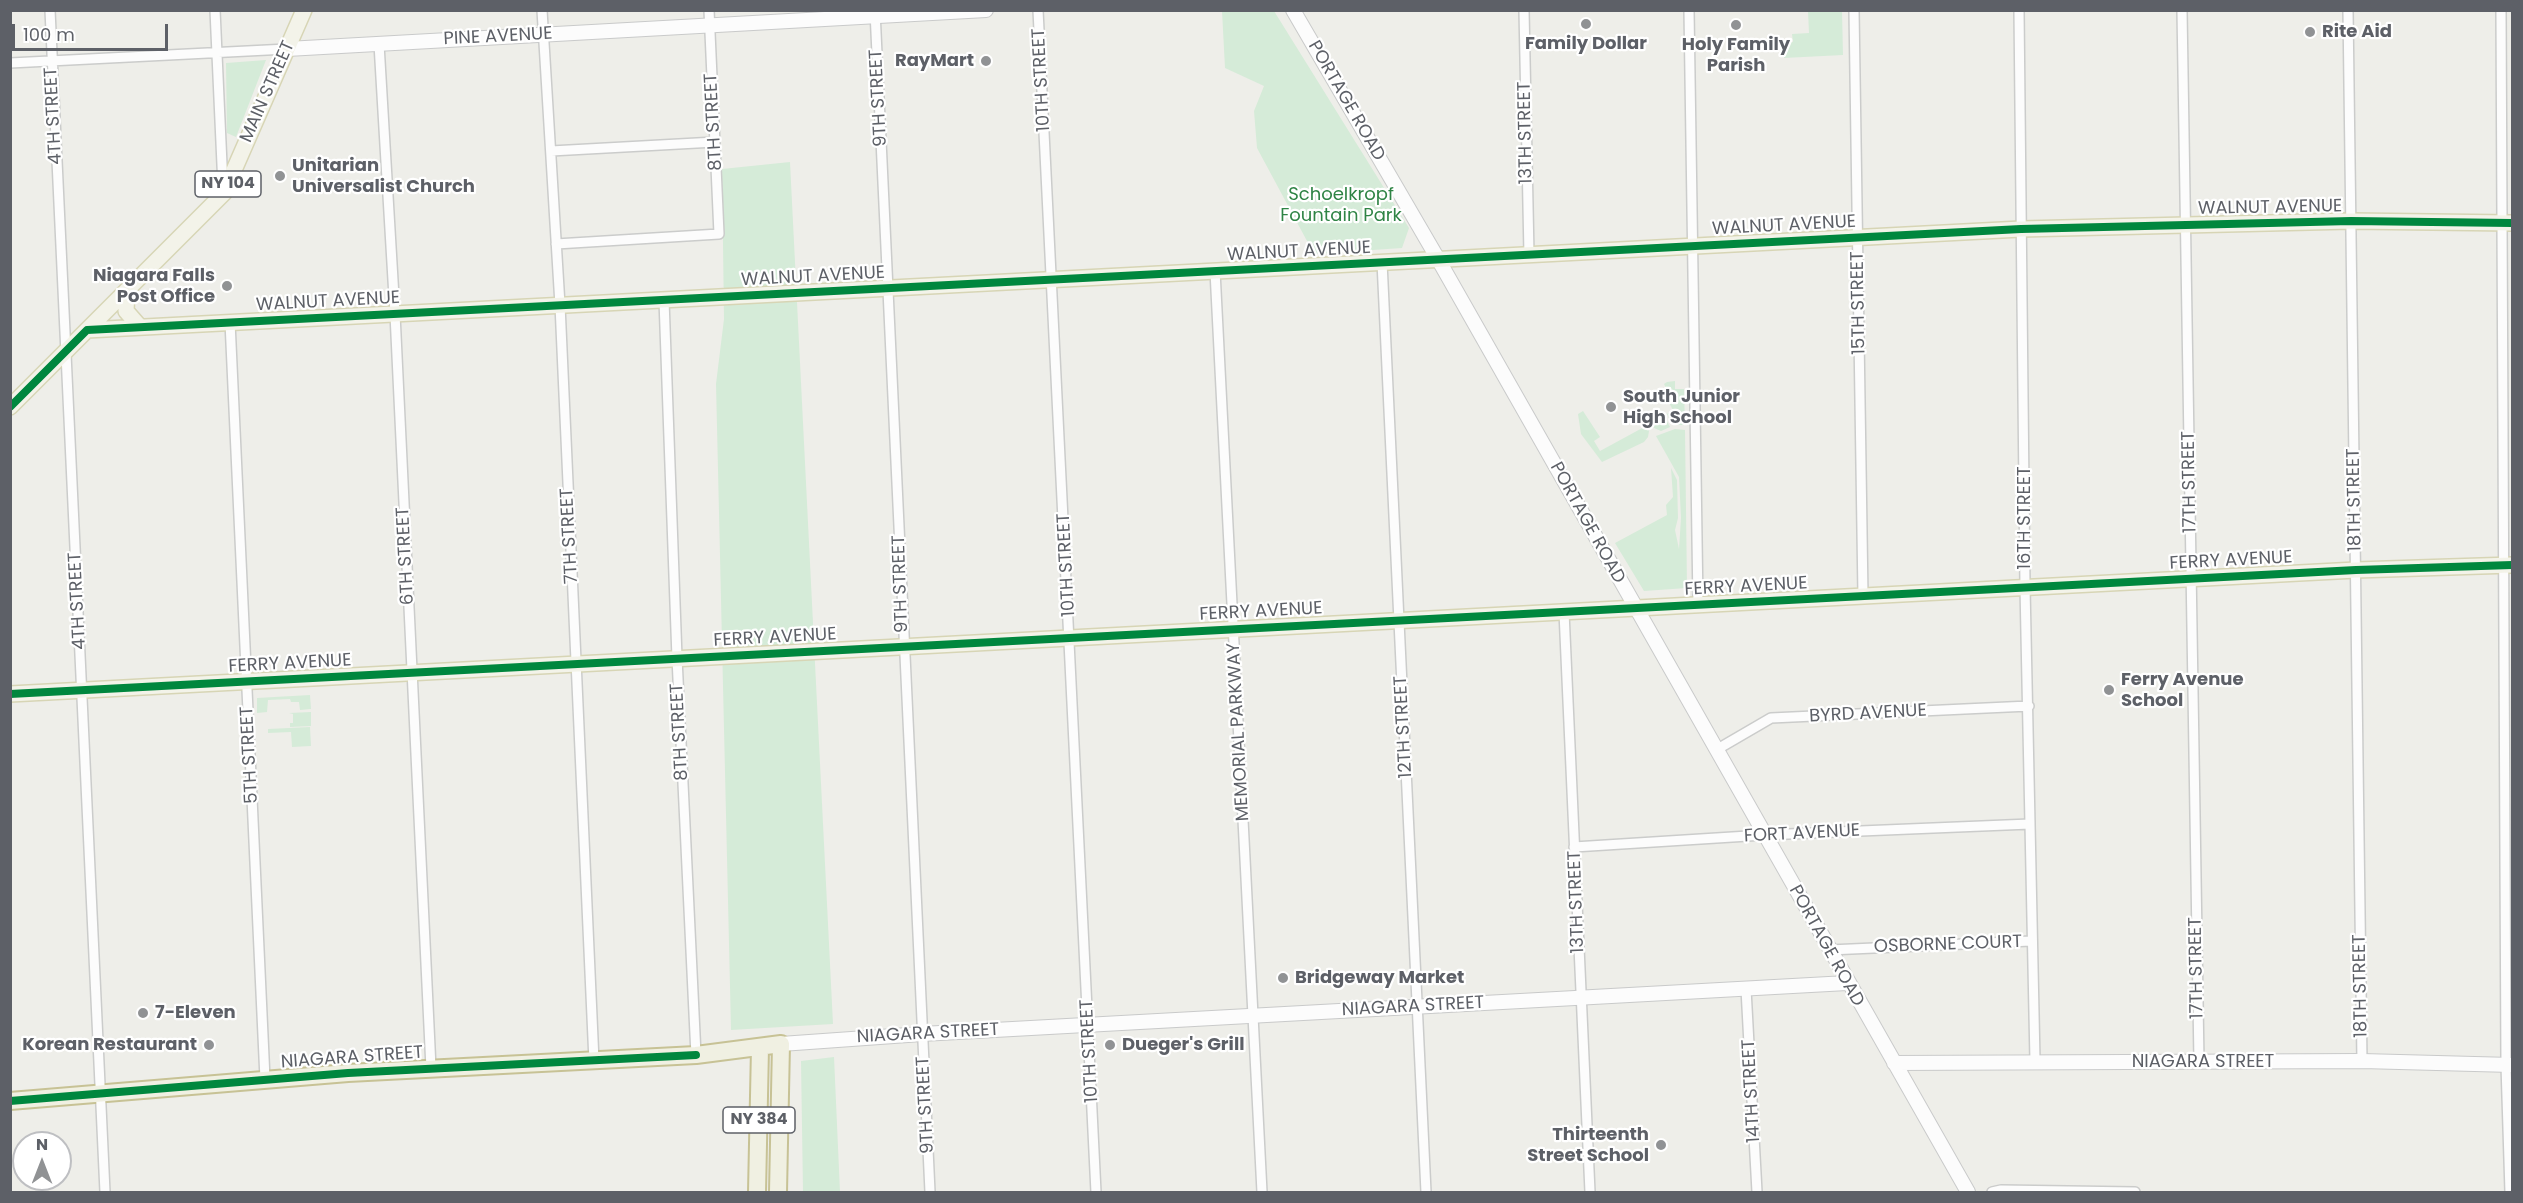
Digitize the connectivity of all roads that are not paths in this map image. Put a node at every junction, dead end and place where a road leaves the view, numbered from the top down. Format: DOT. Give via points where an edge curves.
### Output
graph roads {
  1 [pos="50,10"];
  2 [pos="215,10"];
  3 [pos="304,10"];
  4 [pos="542,10"];
  5 [pos="709,10"];
  6 [pos="986,10"];
  7 [pos="1038,10"];
  8 [pos="1293,10"];
  9 [pos="1524,10"];
  10 [pos="1689,10"];
  11 [pos="1854,10"];
  12 [pos="2019,10"];
  13 [pos="2182,10"];
  14 [pos="2348,10"];
  15 [pos="2501,10"];
  16 [pos="875,14"];
  17 [pos="709,26"];
  18 [pos="543,34"];
  19 [pos="380,44"];
  20 [pos="287,49"];
  21 [pos="216,51"];
  22 [pos="52,61"];
  23 [pos="10,63"];
  24 [pos="715,142"];
  25 [pos="551,151"];
  26 [pos="224,193"];
  27 [pos="2350,221"];
  28 [pos="2507,223"];
  29 [pos="2185,225"];
  30 [pos="2021,229"];
  31 [pos="1858,238"];
  32 [pos="556,244"];
  33 [pos="1694,246"];
  34 [pos="1529,255"];
  35 [pos="1438,259"];
  36 [pos="1382,262"];
  37 [pos="1215,271"];
  38 [pos="1053,279"];
  39 [pos="888,288"];
  40 [pos="127,291"];
  41 [pos="664,300"];
  42 [pos="560,305"];
  43 [pos="395,314"];
  44 [pos="230,322"];
  45 [pos="140,327"];
  46 [pos="87,330"];
  47 [pos="66,351"];
  48 [pos="10,407"];
  49 [pos="2509,565"];
  50 [pos="2356,570"];
  51 [pos="2191,578"];
  52 [pos="2025,587"];
  53 [pos="1863,596"];
  54 [pos="1698,604"];
  55 [pos="1634,608"];
  56 [pos="1564,612"];
  57 [pos="1399,620"];
  58 [pos="1234,629"];
  59 [pos="1071,638"];
  60 [pos="904,646"];
  61 [pos="676,658"];
  62 [pos="576,664"];
  63 [pos="412,672"];
  64 [pos="246,681"];
  65 [pos="82,690"];
  66 [pos="10,694"];
  67 [pos="2029,706"];
  68 [pos="1716,750"];
  69 [pos="2030,824"];
  70 [pos="1764,835"];
  71 [pos="1574,847"];
  72 [pos="2031,941"];
  73 [pos="1829,950"];
  74 [pos="1847,983"];
  75 [pos="1746,989"];
  76 [pos="1581,998"];
  77 [pos="1417,1007"];
  78 [pos="1254,1016"];
  79 [pos="1089,1025"];
  80 [pos="922,1034"];
  81 [pos="781,1044"];
  82 [pos="760,1048"];
  83 [pos="696,1055"];
  84 [pos="594,1061"];
  85 [pos="2035,1061"];
  86 [pos="2362,1061"];
  87 [pos="2199,1062"];
  88 [pos="1894,1063"];
  89 [pos="2509,1065"];
  90 [pos="431,1068"];
  91 [pos="265,1079"];
  92 [pos="101,1095"];
  93 [pos="10,1101"];
  94 [pos="105,1192"];
  95 [pos="757,1192"];
  96 [pos="777,1192"];
  97 [pos="930,1192"];
  98 [pos="1096,1192"];
  99 [pos="1262,1192"];
  100 [pos="1426,1192"];
  101 [pos="1590,1192"];
  102 [pos="1757,1192"];
  103 [pos="1968,1192"];
  104 [pos="1992,1192"];
  105 [pos="2135,1192"];
  106 [pos="2510,1192"];
  1 -- 22 [label="street, 4TH STREET"];
  2 -- 21 [label="street"];
  3 -- 20 [label="main road, MAIN STREET / NY 104"];
  4 -- 18 [label="street, 7TH STREET"];
  5 -- 17 [label="street, 8TH STREET"];
  6 -- 16 [label="street, PINE AVENUE"];
  7 -- 38 [label="street, 10TH STREET"];
  8 -- 35 [label="street, PORTAGE ROAD"];
  9 -- 34 [label="street, 13TH STREET"];
  10 -- 33 [label="street"];
  11 -- 31 [label="street, 15TH STREET"];
  12 -- 30 [label="street, 16TH STREET"];
  13 -- 29 [label="street, 17TH STREET"];
  14 -- 27 [label="street, 18TH STREET"];
  15 -- 28 [label="street"];
  16 -- 17 [label="street, PINE AVENUE"];
  16 -- 39 [label="street, 9TH STREET"];
  17 -- 18 [label="street, PINE AVENUE"];
  17 -- 24 [label="street, 8TH STREET"];
  18 -- 19 [label="street, PINE AVENUE"];
  18 -- 25 [label="street, 7TH STREET"];
  19 -- 20 [label="street, PINE AVENUE"];
  19 -- 43 [label="street, 6TH STREET"];
  20 -- 21 [label="street, PINE AVENUE"];
  20 -- 26 [label="main road, MAIN STREET / NY 104"];
  21 -- 22 [label="street, PINE AVENUE"];
  21 -- 26 [label="street"];
  22 -- 23 [label="street, PINE AVENUE"];
  22 -- 47 [label="street, 4TH STREET"];
  24 -- 25 [label="street"];
  24 -- 32 [label="street, 8TH STREET" via="719,234"];
  25 -- 32 [label="street, 7TH STREET"];
  26 -- 40 [label="main road, MAIN STREET / NY 104"];
  27 -- 28 [label="main road, WALNUT AVENUE"];
  27 -- 29 [label="main road, WALNUT AVENUE"];
  27 -- 50 [label="street, 18TH STREET"];
  28 -- 49 [label="street"];
  29 -- 30 [label="main road, WALNUT AVENUE"];
  29 -- 51 [label="street, 17TH STREET"];
  30 -- 31 [label="main road, WALNUT AVENUE"];
  30 -- 52 [label="street, 16TH STREET"];
  31 -- 33 [label="main road, WALNUT AVENUE"];
  31 -- 53 [label="street, 15TH STREET"];
  32 -- 42 [label="street, 7TH STREET"];
  33 -- 34 [label="main road, WALNUT AVENUE"];
  33 -- 54 [label="street"];
  34 -- 35 [label="main road, WALNUT AVENUE"];
  35 -- 36 [label="main road, WALNUT AVENUE"];
  35 -- 55 [label="street, PORTAGE ROAD"];
  36 -- 37 [label="main road, WALNUT AVENUE"];
  36 -- 57 [label="street, 12TH STREET"];
  37 -- 38 [label="main road, WALNUT AVENUE"];
  37 -- 58 [label="street, MEMORIAL PARKWAY"];
  38 -- 39 [label="main road, WALNUT AVENUE"];
  38 -- 59 [label="street, 10TH STREET"];
  39 -- 41 [label="main road, WALNUT AVENUE"];
  39 -- 60 [label="street, 9TH STREET"];
  40 -- 45 [label="main road" via="126,311"];
  40 -- 46 [label="main road, MAIN STREET / NY 104"];
  41 -- 42 [label="main road, WALNUT AVENUE"];
  41 -- 61 [label="street, 8TH STREET"];
  42 -- 43 [label="main road, WALNUT AVENUE"];
  42 -- 62 [label="street, 7TH STREET"];
  43 -- 44 [label="main road, WALNUT AVENUE"];
  43 -- 63 [label="street, 6TH STREET"];
  44 -- 45 [label="main road, WALNUT AVENUE"];
  44 -- 64 [label="street, 5TH STREET"];
  45 -- 46 [label="main road, WALNUT AVENUE"];
  46 -- 47 [label="main road, MAIN STREET / NY 104"];
  47 -- 48 [label="main road, MAIN STREET / NY 104"];
  47 -- 65 [label="street, 4TH STREET"];
  49 -- 50 [label="main road, FERRY AVENUE"];
  49 -- 89 [label="street"];
  50 -- 51 [label="main road, FERRY AVENUE"];
  50 -- 86 [label="street, 18TH STREET"];
  51 -- 52 [label="main road, FERRY AVENUE"];
  51 -- 87 [label="street, 17TH STREET"];
  52 -- 53 [label="main road, FERRY AVENUE"];
  52 -- 67 [label="street, 16TH STREET"];
  53 -- 54 [label="main road, FERRY AVENUE"];
  54 -- 55 [label="main road, FERRY AVENUE"];
  55 -- 56 [label="main road, FERRY AVENUE"];
  55 -- 68 [label="street, PORTAGE ROAD"];
  56 -- 57 [label="main road, FERRY AVENUE"];
  56 -- 71 [label="street, 13TH STREET"];
  57 -- 58 [label="main road, FERRY AVENUE"];
  57 -- 77 [label="street, 12TH STREET"];
  58 -- 59 [label="main road, FERRY AVENUE"];
  58 -- 78 [label="street, MEMORIAL PARKWAY"];
  59 -- 60 [label="main road, FERRY AVENUE"];
  59 -- 79 [label="street, 10TH STREET"];
  60 -- 61 [label="main road, FERRY AVENUE"];
  60 -- 80 [label="street, 9TH STREET"];
  61 -- 62 [label="main road, FERRY AVENUE"];
  61 -- 83 [label="street, 8TH STREET"];
  62 -- 63 [label="main road, FERRY AVENUE"];
  62 -- 84 [label="street, 7TH STREET"];
  63 -- 64 [label="main road, FERRY AVENUE"];
  63 -- 90 [label="street, 6TH STREET"];
  64 -- 65 [label="main road, FERRY AVENUE"];
  64 -- 91 [label="street, 5TH STREET"];
  65 -- 66 [label="main road, FERRY AVENUE"];
  65 -- 92 [label="street, 4TH STREET"];
  67 -- 68 [label="street, BYRD AVENUE" via="1771,718"];
  67 -- 69 [label="street, 16TH STREET"];
  68 -- 70 [label="street, PORTAGE ROAD"];
  69 -- 70 [label="street, FORT AVENUE"];
  69 -- 72 [label="street, 16TH STREET"];
  70 -- 71 [label="street, FORT AVENUE"];
  70 -- 73 [label="street, PORTAGE ROAD"];
  71 -- 76 [label="street, 13TH STREET"];
  72 -- 73 [label="street, OSBORNE COURT"];
  72 -- 85 [label="street, 16TH STREET"];
  73 -- 74 [label="street, PORTAGE ROAD"];
  74 -- 75 [label="street, NIAGARA STREET"];
  74 -- 88 [label="street, PORTAGE ROAD"];
  75 -- 76 [label="street, NIAGARA STREET"];
  75 -- 102 [label="street, 14TH STREET"];
  76 -- 77 [label="street, NIAGARA STREET"];
  76 -- 101 [label="street, 13TH STREET"];
  77 -- 78 [label="street, NIAGARA STREET"];
  77 -- 100 [label="street, 12TH STREET"];
  78 -- 79 [label="street, NIAGARA STREET"];
  78 -- 99 [label="street, MEMORIAL PARKWAY"];
  79 -- 80 [label="street, NIAGARA STREET"];
  79 -- 98 [label="street, 10TH STREET"];
  80 -- 81 [label="street, NIAGARA STREET"];
  80 -- 97 [label="street, 9TH STREET"];
  81 -- 82 [label="highway, NIAGARA STREET"];
  81 -- 96 [label="highway, NY 384"];
  82 -- 83 [label="highway, NIAGARA STREET"];
  82 -- 95 [label="highway, NY 384"];
  83 -- 84 [label="highway, NIAGARA STREET"];
  84 -- 90 [label="highway, NIAGARA STREET"];
  85 -- 87 [label="street, NIAGARA STREET"];
  85 -- 88 [label="street, NIAGARA STREET"];
  86 -- 87 [label="street, NIAGARA STREET"];
  86 -- 89 [label="street, NIAGARA STREET"];
  88 -- 103 [label="street, PORTAGE ROAD"];
  89 -- 106 [label="street"];
  90 -- 91 [label="highway, NIAGARA STREET"];
  91 -- 92 [label="highway, NIAGARA STREET"];
  92 -- 93 [label="highway, NIAGARA STREET"];
  92 -- 94 [label="street, 4TH STREET"];
  104 -- 105 [label="street"];
}
